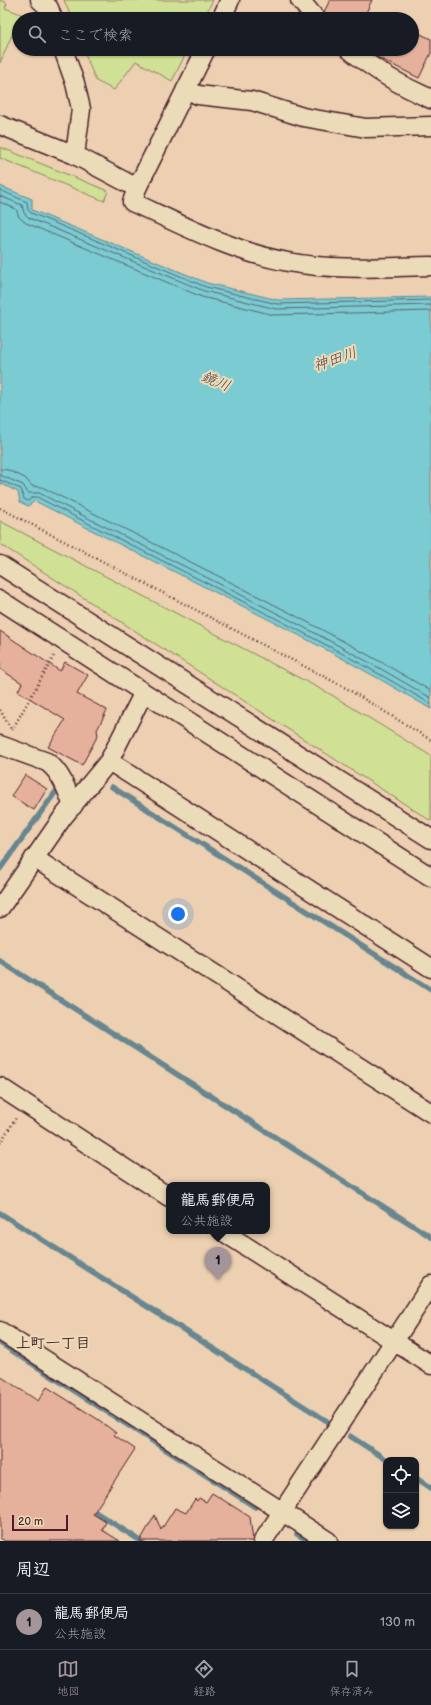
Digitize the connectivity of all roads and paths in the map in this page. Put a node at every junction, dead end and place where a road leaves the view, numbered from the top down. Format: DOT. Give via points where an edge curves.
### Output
graph roads {
  1 [pos="40,0"];
  2 [pos="230,0"];
  3 [pos="300,0"];
  4 [pos="50,12"];
  5 [pos="224,12"];
  6 [pos="310,12"];
  7 [pos="65,56"];
  8 [pos="202,56"];
  9 [pos="357,56"];
  10 [pos="186,89"];
  11 [pos="431,99"];
  12 [pos="0,125"];
  13 [pos="431,126"];
  14 [pos="75,155"];
  15 [pos="137,188"];
  16 [pos="431,266"];
  17 [pos="0,508"];
  18 [pos="0,565"];
  19 [pos="0,600"];
  20 [pos="63,642"];
  21 [pos="143,694"];
  22 [pos="12,731"];
  23 [pos="431,740"];
  24 [pos="0,746"];
  25 [pos="109,760"];
  26 [pos="73,806"];
  27 [pos="431,840"];
  28 [pos="34,858"];
  29 [pos="431,877"];
  30 [pos="0,908"];
  31 [pos="431,968"];
  32 [pos="0,1087"];
  33 [pos="431,1114"];
  34 [pos="17,1118"];
  35 [pos="0,1143"];
  36 [pos="166,1194"];
  37 [pos="227,1234"];
  38 [pos="431,1285"];
  39 [pos="1,1328"];
  40 [pos="394,1342"];
  41 [pos="431,1365"];
  42 [pos="281,1510"];
  43 [pos="262,1541"];
  44 [pos="328,1541"];
  1 -- 4 [label="street"];
  2 -- 5 [label="street"];
  3 -- 6 [label="street"];
  7 -- 14 [label="street" via="81,109"];
  8 -- 10 [label="street"];
  9 -- 11 [label="street" via="410,90"];
  10 -- 13 [label="street" via="198,95 252,101 303,117 366,128"];
  10 -- 15 [label="street"];
  12 -- 14 [label="street"];
  14 -- 15 [label="street"];
  15 -- 16 [label="street" via="132,202 228,245 288,262 359,268"];
  17 -- 23 [label="path" via="346,688"];
  18 -- 27 [label="street"];
  19 -- 20 [label="street"];
  20 -- 21 [label="street"];
  20 -- 22 [label="path"];
  21 -- 25 [label="street"];
  21 -- 29 [label="street"];
  24 -- 26 [label="street" via="53,766 66,787"];
  25 -- 26 [label="street"];
  25 -- 31 [label="street"];
  26 -- 28 [label="street"];
  28 -- 30 [label="street"];
  28 -- 33 [label="street"];
  32 -- 36 [label="street"];
  34 -- 35 [label="path"];
  37 -- 40 [label="street"];
  38 -- 40 [label="street"];
  39 -- 42 [label="street" via="265,1502"];
  40 -- 41 [label="street"];
  40 -- 42 [label="street"];
  42 -- 43 [label="street"];
  42 -- 44 [label="street"];
}
